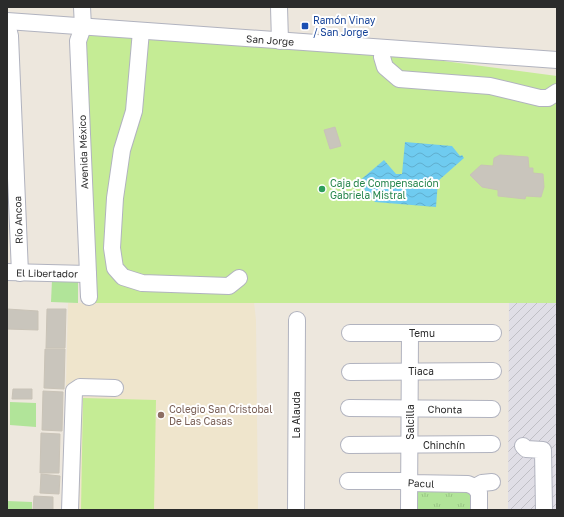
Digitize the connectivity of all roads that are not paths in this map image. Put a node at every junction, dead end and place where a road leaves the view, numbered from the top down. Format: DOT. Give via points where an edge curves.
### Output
graph roads {
  1 [pos="82,7"];
  2 [pos="279,7"];
  3 [pos="7,21"];
  4 [pos="7,24"];
  5 [pos="83,27"];
  6 [pos="141,31"];
  7 [pos="280,41"];
  8 [pos="383,48"];
  9 [pos="557,60"];
  10 [pos="557,92"];
  11 [pos="13,272"];
  12 [pos="88,274"];
  13 [pos="239,278"];
  14 [pos="89,297"];
  15 [pos="297,320"];
  16 [pos="350,333"];
  17 [pos="410,333"];
  18 [pos="493,333"];
  19 [pos="410,371"];
  20 [pos="493,371"];
  21 [pos="350,372"];
  22 [pos="115,388"];
  23 [pos="349,408"];
  24 [pos="410,408"];
  25 [pos="492,409"];
  26 [pos="492,444"];
  27 [pos="349,445"];
  28 [pos="410,445"];
  29 [pos="523,446"];
  30 [pos="348,481"];
  31 [pos="492,482"];
  32 [pos="409,483"];
  33 [pos="475,487"];
  34 [pos="70,510"];
  35 [pos="296,510"];
  36 [pos="409,510"];
  37 [pos="479,510"];
  38 [pos="544,510"];
  1 -- 5 [label="street, Avenida México"];
  2 -- 7 [label="street"];
  3 -- 5 [label="street, San Jorge"];
  4 -- 11 [label="street, Río Ancoa" via="10,36"];
  5 -- 6 [label="street, San Jorge"];
  5 -- 12 [label="street, Avenida México" via="78,41"];
  6 -- 7 [label="street, San Jorge"];
  6 -- 13 [label="street" via="134,111 122,150 115,198 112,248 115,268 123,277 142,283 229,286"];
  7 -- 8 [label="street, San Jorge"];
  8 -- 9 [label="street, San Jorge"];
  8 -- 10 [label="street" via="385,67 399,79 490,86 540,98 548,98"];
  11 -- 12 [label="street, El Libertador"];
  12 -- 14 [label="street, Avenida México"];
  15 -- 35 [label="street, La Alauda"];
  16 -- 17 [label="street, Temu"];
  17 -- 18 [label="street, Temu"];
  17 -- 19 [label="street, Salcilla"];
  19 -- 20 [label="street, Tiaca"];
  19 -- 21 [label="street, Tiaca"];
  19 -- 24 [label="street, Salcilla"];
  22 -- 34 [label="street" via="80,387 74,391"];
  23 -- 24 [label="street, Chonta"];
  24 -- 25 [label="street, Chonta"];
  24 -- 28 [label="street, Salcilla"];
  26 -- 28 [label="street, Chinchín"];
  27 -- 28 [label="street, Chinchín"];
  28 -- 32 [label="street, Salcilla"];
  29 -- 38 [label="street" via="526,449 543,450"];
  30 -- 32 [label="street, Pacul"];
  31 -- 33 [label="street, Pacul"];
  32 -- 33 [label="street, Pacul" via="468,484"];
  32 -- 36 [label="street, Salcilla"];
  33 -- 37 [label="street" via="479,493"];
}
